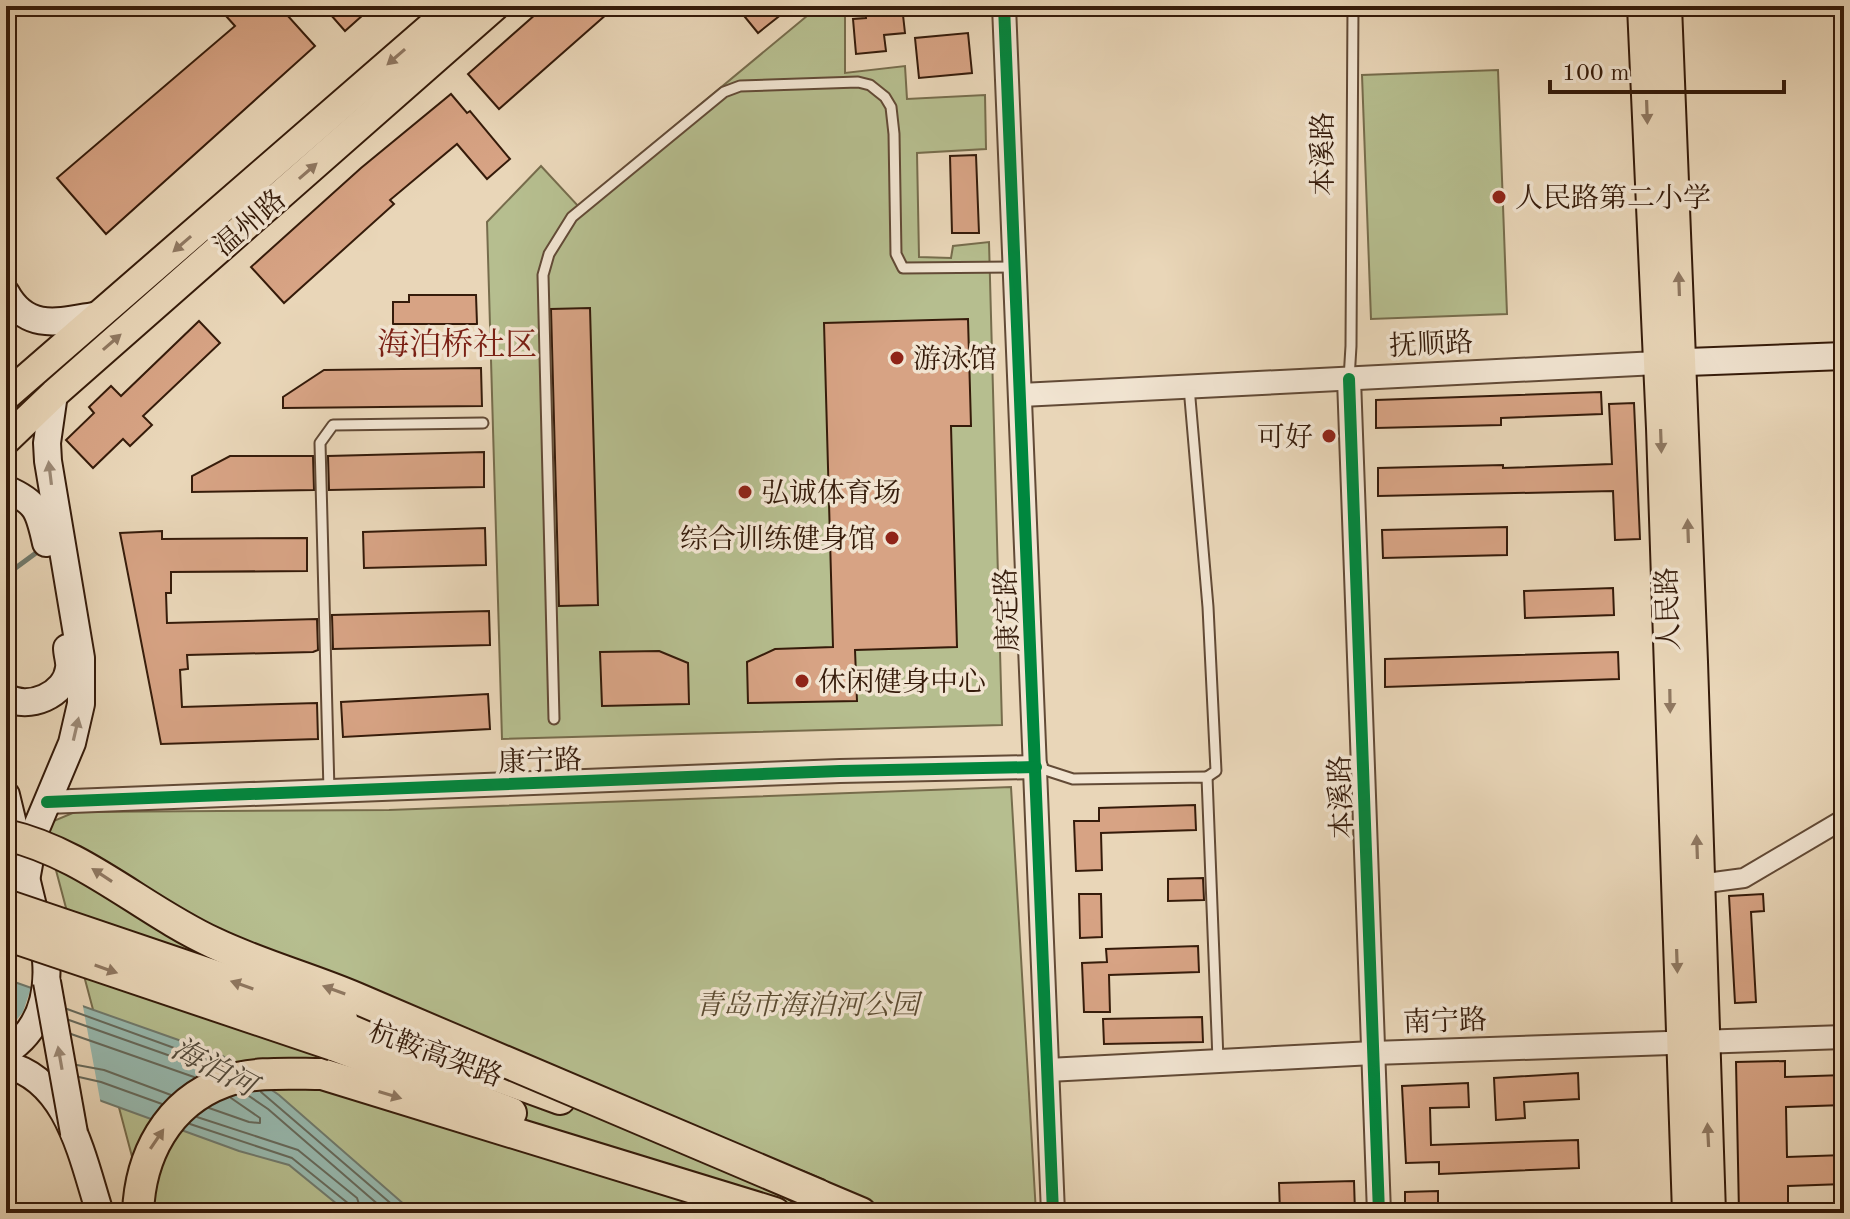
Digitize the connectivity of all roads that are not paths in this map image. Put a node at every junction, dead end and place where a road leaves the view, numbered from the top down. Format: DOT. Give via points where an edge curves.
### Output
graph roads {
  1 [pos="455,6"];
  2 [pos="495,6"];
  3 [pos="1004,6"];
  4 [pos="1353,6"];
  5 [pos="1642,6"];
  6 [pos="1667,6"];
  7 [pos="1016,267"];
  8 [pos="6,293"];
  9 [pos="99,315"];
  10 [pos="1844,356"];
  11 [pos="1670,363"];
  12 [pos="1349,379"];
  13 [pos="1189,387"];
  14 [pos="54,394"];
  15 [pos="1021,395"];
  16 [pos="6,396"];
  17 [pos="483,423"];
  18 [pos="6,440"];
  19 [pos="6,489"];
  20 [pos="6,697"];
  21 [pos="554,719"];
  22 [pos="1036,767"];
  23 [pos="1207,777"];
  24 [pos="329,791"];
  25 [pos="6,795"];
  26 [pos="47,802"];
  27 [pos="1844,819"];
  28 [pos="6,835"];
  29 [pos="27,875"];
  30 [pos="1699,884"];
  31 [pos="6,905"];
  32 [pos="6,935"];
  33 [pos="47,971"];
  34 [pos="1844,1037"];
  35 [pos="1692,1042"];
  36 [pos="6,1052"];
  37 [pos="1373,1053"];
  38 [pos="1218,1061"];
  39 [pos="6,1065"];
  40 [pos="1048,1070"];
  41 [pos="74,1133"];
  42 [pos="819,1195"];
  43 [pos="100,1213"];
  44 [pos="138,1213"];
  45 [pos="777,1213"];
  46 [pos="861,1213"];
  47 [pos="1053,1213"];
  48 [pos="1379,1213"];
  49 [pos="1687,1213"];
  50 [pos="1711,1213"];
  1 -- 9 [label="main road, 温州路, one-way"];
  14 -- 2 [label="main road, 温州路, one-way"];
  3 -- 7 [label="street, 康定路"];
  4 -- 12 [label="lane, 本溪路"];
  5 -- 11 [label="main road, 人民路, one-way"];
  11 -- 6 [label="main road, 人民路, one-way"];
  7 -- 15 [label="street, 康定路"];
  7 -- 21 [label="lane" via="903,268 896,254 891,107 879,91 858,82 731,88 572,217 549,254 543,275"];
  8 -- 9 [label="main road" via="14,307 41,322"];
  9 -- 16 [label="main road, 温州路"];
  10 -- 11 [label="main road, 抚顺路"];
  11 -- 12 [label="street, 抚顺路"];
  30 -- 11 [label="main road, 人民路, one-way"];
  11 -- 35 [label="main road, 人民路, one-way" via="1670,672"];
  12 -- 13 [label="street, 抚顺路"];
  12 -- 37 [label="street, 本溪路"];
  13 -- 15 [label="street, 抚顺路"];
  13 -- 23 [label="lane" via="1211,652 1216,771"];
  14 -- 18 [label="main road, 温州路"];
  26 -- 14 [label="main road, one-way" via="72,743 83,684 48,461"];
  15 -- 22 [label="street, 康定路"];
  17 -- 24 [label="lane" via="333,425 320,443"];
  19 -- 20 [label="main road" via="25,497 40,517 69,669 62,685 40,700 24,703"];
  22 -- 23 [label="lane" via="1073,779"];
  22 -- 24 [label="street, 康宁路"];
  22 -- 40 [label="street, 康定路"];
  23 -- 38 [label="lane"];
  24 -- 26 [label="street, 康宁路"];
  25 -- 29 [label="main road"];
  26 -- 29 [label="main road"];
  27 -- 30 [label="street" via="1744,878"];
  42 -- 28 [label="highway, one-way, bridge" via="211,942 66,854"];
  29 -- 33 [label="main road"];
  30 -- 35 [label="main road, 人民路"];
  42 -- 31 [label="highway, 杭鞍高架路, one-way, bridge" via="342,1019"];
  32 -- 45 [label="highway, 杭鞍高架路, one-way, bridge" via="333,1045"];
  33 -- 36 [label="main road" via="39,1017"];
  41 -- 33 [label="main road, one-way, bridge"];
  34 -- 35 [label="street, 南宁路"];
  35 -- 37 [label="street, 南宁路"];
  35 -- 49 [label="main road, 人民路"];
  50 -- 35 [label="main road, 人民路, one-way"];
  37 -- 38 [label="street, 南宁路"];
  37 -- 48 [label="street, 本溪路"];
  38 -- 40 [label="street, 南宁路"];
  39 -- 41 [label="main road" via="28,1073 47,1089"];
  40 -- 47 [label="street, 康定路"];
  41 -- 43 [label="main road"];
  42 -- 46 [label="highway, 杭鞍高架路"];
  44 -- 45 [label="highway, one-way" via="149,1151 171,1118 225,1081 268,1074 322,1074"];
}
